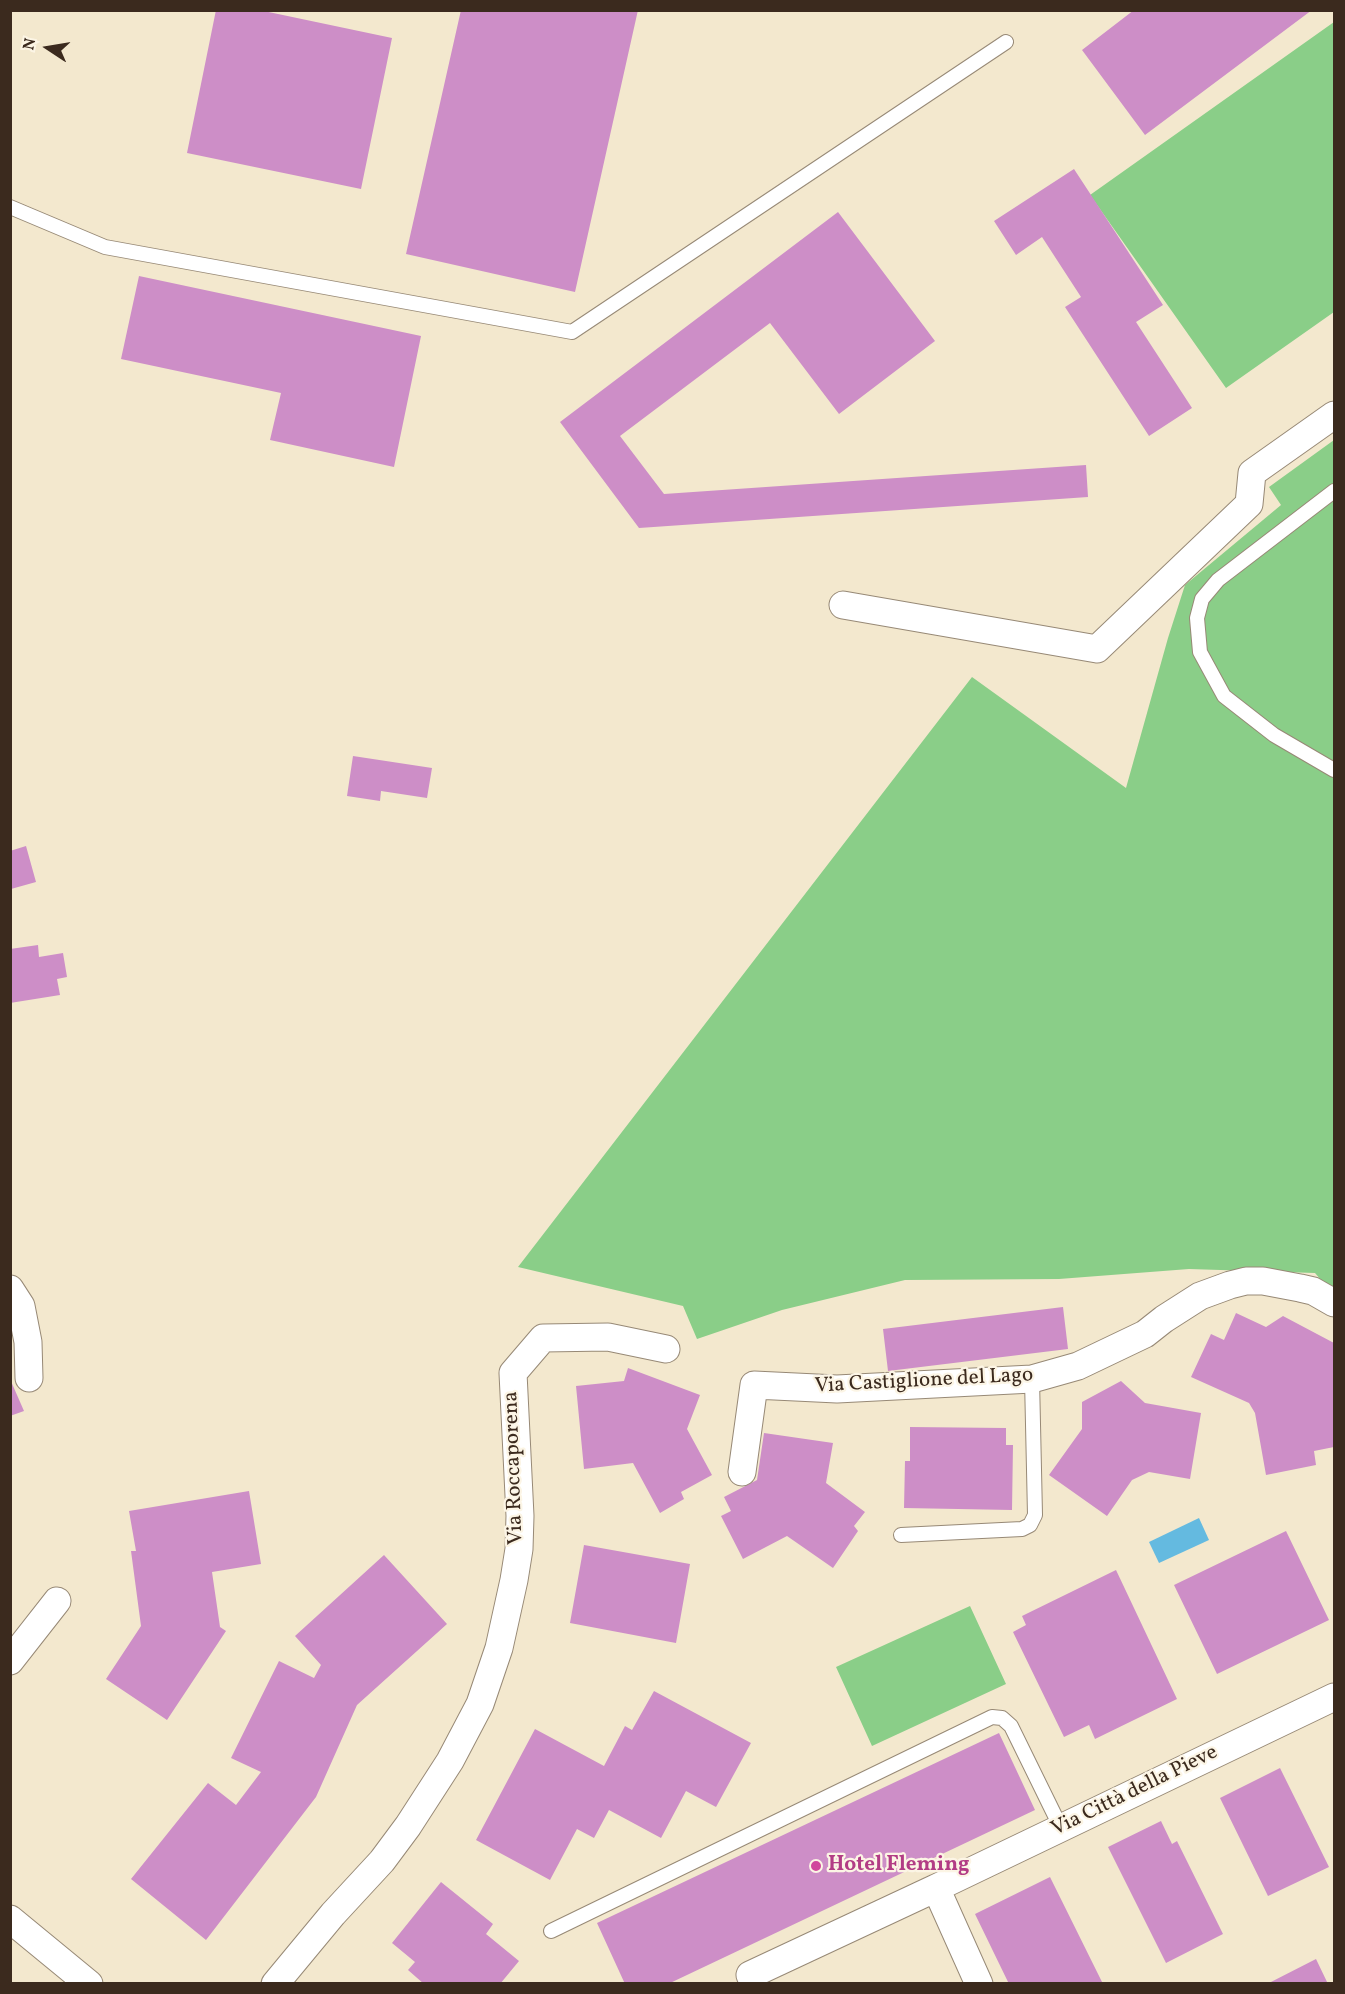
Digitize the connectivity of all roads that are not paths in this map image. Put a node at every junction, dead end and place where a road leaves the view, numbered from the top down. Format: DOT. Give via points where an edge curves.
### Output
graph roads {
  1 [pos="1006,42"];
  2 [pos="10,207"];
  3 [pos="1335,415"];
  4 [pos="1335,491"];
  5 [pos="843,605"];
  6 [pos="1335,770"];
  7 [pos="10,1289"];
  8 [pos="1335,1303"];
  9 [pos="666,1349"];
  10 [pos="29,1378"];
  11 [pos="1032,1378"];
  12 [pos="742,1472"];
  13 [pos="901,1535"];
  14 [pos="57,1602"];
  15 [pos="10,1661"];
  16 [pos="1335,1697"];
  17 [pos="1061,1828"];
  18 [pos="936,1888"];
  19 [pos="10,1919"];
  20 [pos="551,1931"];
  21 [pos="745,1981"];
  22 [pos="89,1983"];
  23 [pos="275,1983"];
  24 [pos="979,1983"];
  1 -- 2 [label="lane" via="572,332 105,247"];
  3 -- 5 [label="street" via="1252,473 1249,504 1097,649"];
  4 -- 6 [label="lane" via="1218,580 1202,600 1197,618 1200,652 1224,696 1274,735"];
  7 -- 10 [label="street" via="21,1306"];
  8 -- 11 [label="street, Via Castiglione del Lago" via="1313,1291 1263,1281 1230,1284 1200,1296 1118,1348 1078,1366"];
  9 -- 23 [label="street, Via Roccaporena" via="608,1337 543,1338 513,1373 519,1549 499,1648 480,1704 450,1761 408,1826"];
  11 -- 12 [label="street, Via Castiglione del Lago" via="837,1389 754,1385"];
  11 -- 13 [label="lane" via="1035,1515 1030,1526"];
  14 -- 15 [label="street"];
  16 -- 17 [label="street, Via Città della Pieve"];
  17 -- 18 [label="street, Via Città della Pieve"];
  17 -- 20 [label="lane" via="1011,1726 1002,1718 992,1717"];
  18 -- 21 [label="street, Via Città della Pieve"];
  18 -- 24 [label="street"];
  19 -- 22 [label="street"];
}
